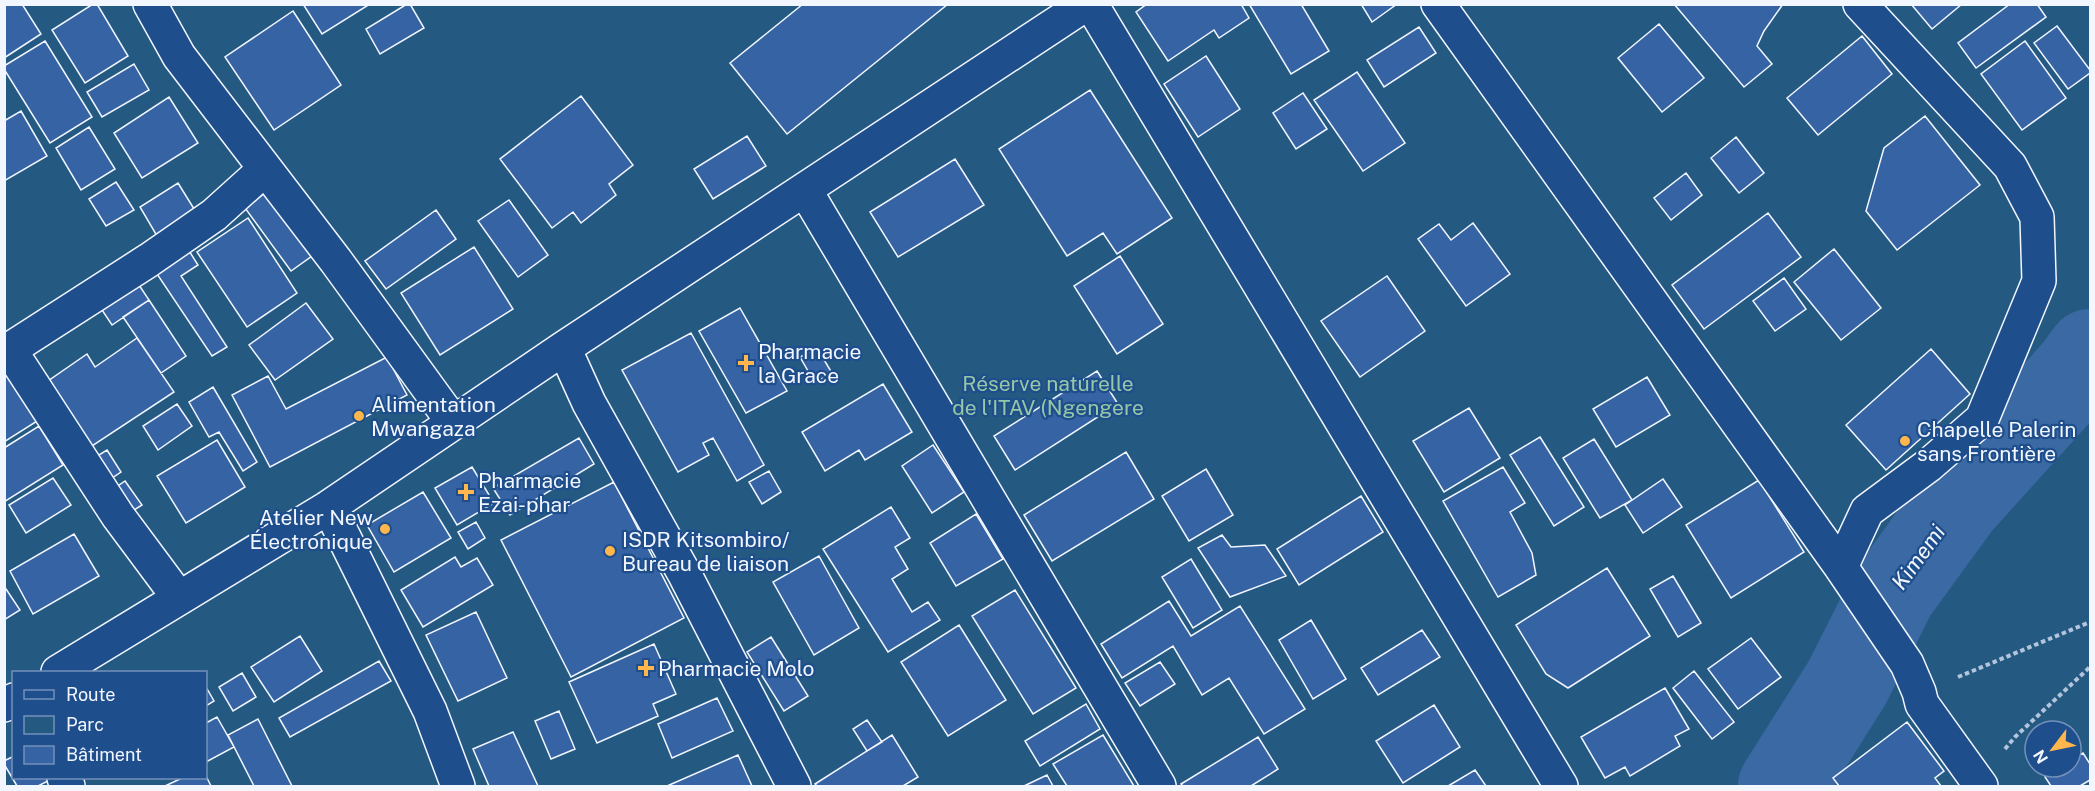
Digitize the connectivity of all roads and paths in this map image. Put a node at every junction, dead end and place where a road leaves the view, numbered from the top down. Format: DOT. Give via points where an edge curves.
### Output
graph roads {
  1 [pos="150,4"];
  2 [pos="1086,4"];
  3 [pos="1091,4"];
  4 [pos="1438,4"];
  5 [pos="1860,4"];
  6 [pos="265,169"];
  7 [pos="805,190"];
  8 [pos="564,348"];
  9 [pos="7,352"];
  10 [pos="453,422"];
  11 [pos="329,507"];
  12 [pos="1841,567"];
  13 [pos="179,598"];
  14 [pos="2091,622"];
  15 [pos="2091,667"];
  16 [pos="60,671"];
  17 [pos="1913,678"];
  18 [pos="1980,784"];
  19 [pos="458,786"];
  20 [pos="794,786"];
  21 [pos="1159,786"];
  22 [pos="1561,786"];
  1 -- 6 [label="street" via="179,56"];
  2 -- 7 [label="street"];
  3 -- 22 [label="street"];
  4 -- 12 [label="street"];
  5 -- 12 [label="street" via="2010,166 2037,217 2039,281 1982,419 1867,511"];
  6 -- 9 [label="street" via="205,221"];
  6 -- 10 [label="street"];
  7 -- 8 [label="street"];
  7 -- 21 [label="street"];
  8 -- 10 [label="street"];
  8 -- 20 [label="street" via="589,404 684,573"];
  9 -- 13 [label="street" via="118,516"];
  10 -- 11 [label="street"];
  11 -- 13 [label="street"];
  11 -- 19 [label="street" via="430,711"];
  12 -- 17 [label="street"];
  13 -- 16 [label="street"];
  14 -- 17 [label="path" via="2003,660"];
  15 -- 18 [label="path" via="2015,736"];
  17 -- 18 [label="street" via="1922,704"];
}
